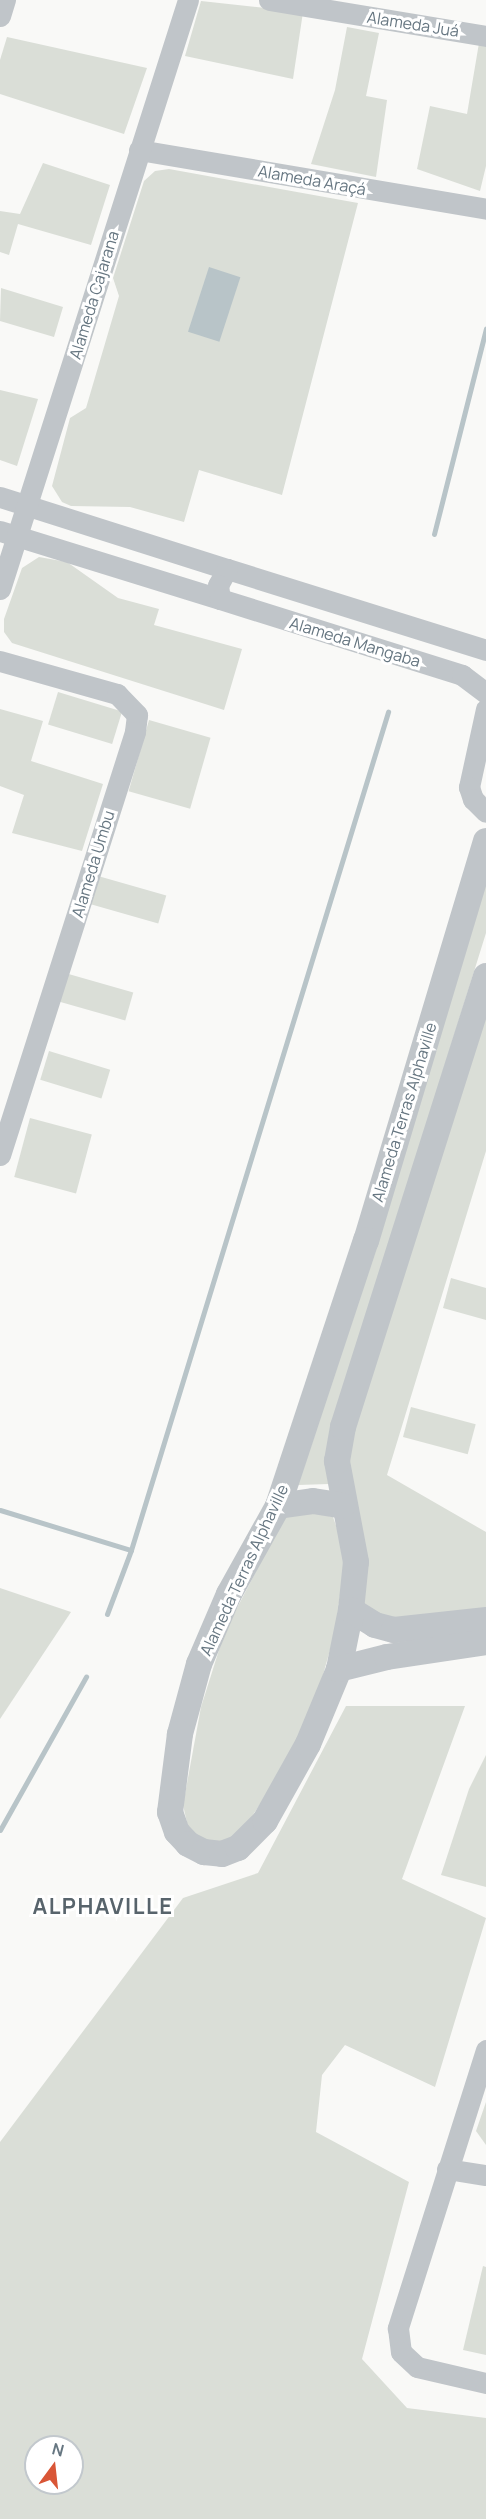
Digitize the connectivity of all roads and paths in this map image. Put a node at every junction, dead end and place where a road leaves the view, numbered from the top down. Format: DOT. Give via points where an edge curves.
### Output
graph roads {
  1 [pos="5,0"];
  2 [pos="188,0"];
  3 [pos="269,0"];
  4 [pos="0,16"];
  5 [pos="486,36"];
  6 [pos="139,150"];
  7 [pos="486,209"];
  8 [pos="0,497"];
  9 [pos="28,505"];
  10 [pos="9,534"];
  11 [pos="124,536"];
  12 [pos="114,569"];
  13 [pos="227,569"];
  14 [pos="0,589"];
  15 [pos="220,600"];
  16 [pos="486,650"];
  17 [pos="0,661"];
  18 [pos="486,693"];
  19 [pos="486,709"];
  20 [pos="486,812"];
  21 [pos="486,841"];
  22 [pos="486,976"];
  23 [pos="0,1155"];
  24 [pos="278,1506"];
  25 [pos="343,1506"];
  26 [pos="351,1610"];
  27 [pos="486,1620"];
  28 [pos="486,1642"];
  29 [pos="339,1670"];
  30 [pos="486,2050"];
  31 [pos="447,2169"];
  32 [pos="486,2175"];
  33 [pos="486,2383"];
  1 -- 4 [label="street"];
  2 -- 6 [label="street, Alameda Cajarana"];
  3 -- 5 [label="street, Alameda Juá"];
  6 -- 7 [label="street, Alameda Araçá"];
  6 -- 9 [label="street, Alameda Cajarana"];
  8 -- 9 [label="street, Alameda Mangaba"];
  9 -- 10 [label="street, Alameda Cajarana"];
  9 -- 11 [label="street, Alameda Mangaba"];
  10 -- 12 [label="street, Alameda Mangaba"];
  10 -- 14 [label="street, Alameda Cajarana"];
  11 -- 12 [label="street" via="123,552"];
  11 -- 13 [label="street, Alameda Mangaba"];
  12 -- 15 [label="street, Alameda Mangaba"];
  13 -- 15 [label="street" via="218,585"];
  13 -- 16 [label="street, Alameda Mangaba"];
  15 -- 18 [label="street, Alameda Mangaba" via="462,675"];
  17 -- 23 [label="street, Alameda Umbu" via="117,694 136,715 135,732"];
  19 -- 20 [label="street" via="469,787 473,799"];
  21 -- 24 [label="street, Alameda Terras Alphaville" via="366,1240"];
  22 -- 25 [label="street, Alameda Terras Alphaville" via="344,1427 338,1461"];
  24 -- 25 [label="street" via="313,1501"];
  24 -- 29 [label="street, Alameda Terras Alphaville" via="229,1594 194,1684 180,1734 171,1803 177,1832 188,1844 204,1852 222,1854 238,1848 265,1821 308,1744"];
  25 -- 26 [label="street, Alameda Terras Alphaville" via="355,1542"];
  26 -- 27 [label="street" via="375,1625 394,1630"];
  26 -- 29 [label="street, Alameda Terras Alphaville"];
  28 -- 29 [label="street" via="387,1657"];
  30 -- 31 [label="street"];
  31 -- 32 [label="street"];
  31 -- 33 [label="street" via="404,2300 398,2328 401,2352 417,2367"];
}
